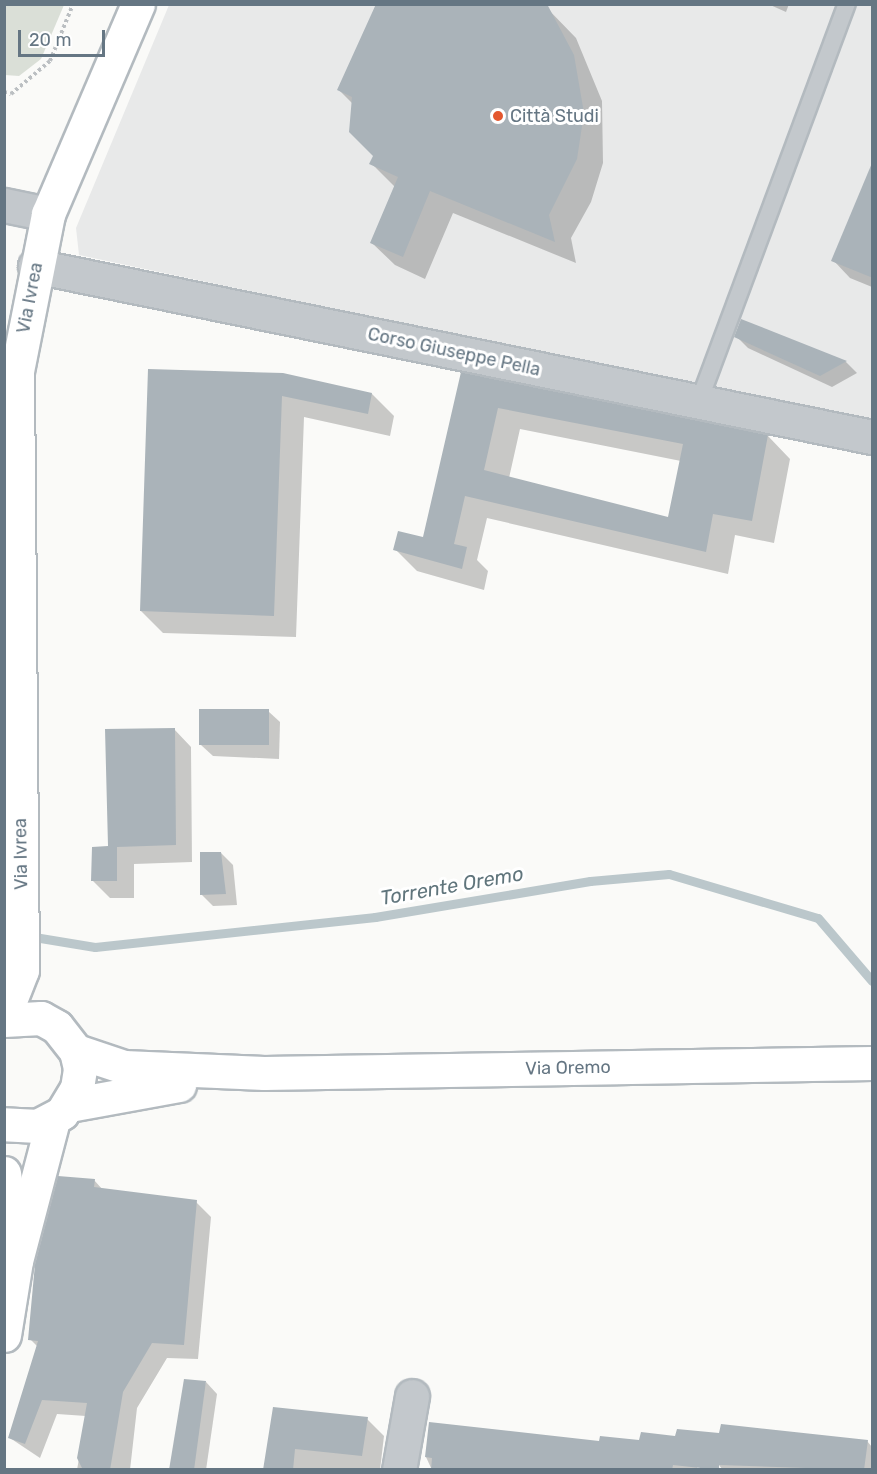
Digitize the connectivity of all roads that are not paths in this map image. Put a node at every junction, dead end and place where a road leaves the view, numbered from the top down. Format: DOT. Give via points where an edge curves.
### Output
graph roads {
  1 [pos="138,4"];
  2 [pos="847,4"];
  3 [pos="4,205"];
  4 [pos="48,214"];
  5 [pos="35,266"];
  6 [pos="698,404"];
  7 [pos="873,437"];
  8 [pos="22,970"];
  9 [pos="4,1018"];
  10 [pos="66,1039"];
  11 [pos="860,1063"];
  12 [pos="264,1073"];
  13 [pos="61,1112"];
  14 [pos="4,1124"];
  15 [pos="4,1173"];
  16 [pos="16,1261"];
  17 [pos="4,1335"];
  18 [pos="412,1396"];
  19 [pos="399,1470"];
  1 -- 4 [label="main road, Via Ivrea"];
  2 -- 6 [label="lane"];
  3 -- 4 [label="street"];
  4 -- 5 [label="main road, Via Ivrea"];
  5 -- 6 [label="street, Corso Giuseppe Pella"];
  5 -- 8 [label="main road, Via Ivrea" via="17,372 14,448"];
  6 -- 7 [label="street, Corso Giuseppe Pella"];
  8 -- 9 [label="main road, Via Ivrea"];
  8 -- 10 [label="main road"];
  9 -- 10 [label="main road, Via Oremo" via="41,1018"];
  10 -- 12 [label="main road, Via Oremo" via="124,1067"];
  10 -- 13 [label="main road" via="80,1069"];
  11 -- 12 [label="main road, Via Oremo"];
  12 -- 13 [label="main road, Via Oremo"];
  13 -- 14 [label="main road, Via Oremo" via="23,1128"];
  13 -- 16 [label="main road"];
  15 -- 16 [label="main road"];
  16 -- 17 [label="main road"];
  18 -- 19 [label="street"];
}
